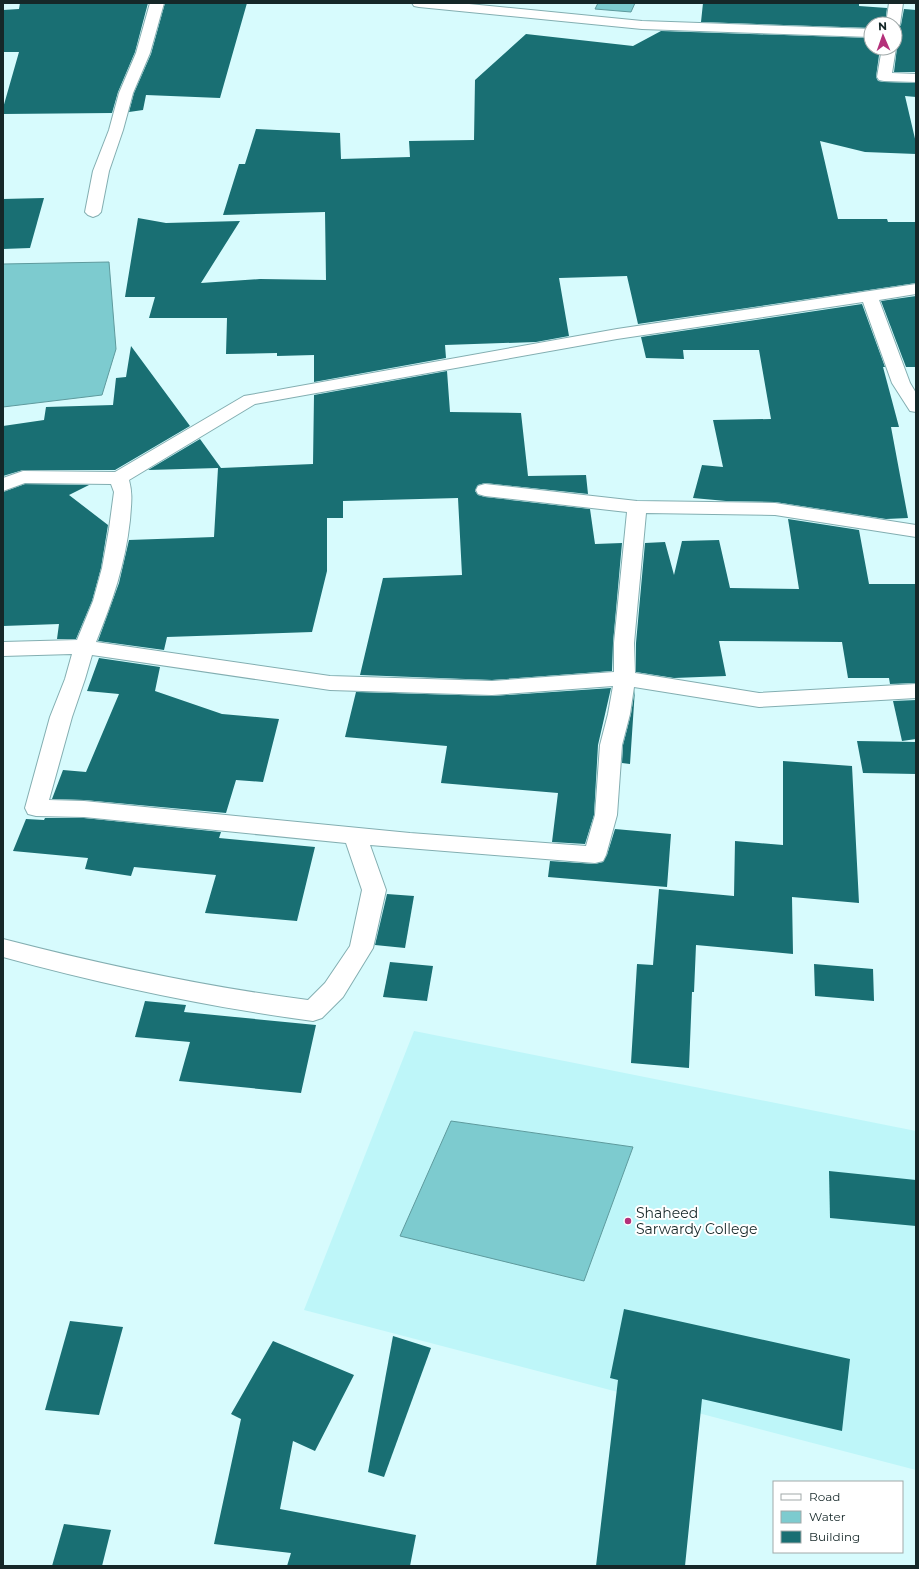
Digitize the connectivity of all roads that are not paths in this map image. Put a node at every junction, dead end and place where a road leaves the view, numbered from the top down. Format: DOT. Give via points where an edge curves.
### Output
graph roads {
  1 [pos="157,3"];
  2 [pos="419,3"];
  3 [pos="896,3"];
  4 [pos="894,16"];
  5 [pos="863,33"];
  6 [pos="888,56"];
  7 [pos="916,78"];
  8 [pos="93,212"];
  9 [pos="916,289"];
  10 [pos="869,295"];
  11 [pos="916,406"];
  12 [pos="119,478"];
  13 [pos="3,485"];
  14 [pos="486,490"];
  15 [pos="637,508"];
  16 [pos="916,530"];
  17 [pos="84,647"];
  18 [pos="3,648"];
  19 [pos="624,678"];
  20 [pos="916,691"];
  21 [pos="355,836"];
  22 [pos="3,948"];
  1 -- 8 [label="street" via="143,53 126,93 101,171"];
  2 -- 5 [label="street" via="642,25"];
  3 -- 4 [label="street"];
  6 -- 7 [label="street" via="884,76"];
  9 -- 10 [label="street"];
  10 -- 11 [label="street" via="901,383"];
  10 -- 12 [label="street" via="617,334 250,400"];
  12 -- 13 [label="street" via="23,476"];
  12 -- 17 [label="street" via="123,492 120,529 112,568 103,600"];
  14 -- 15 [label="street"];
  15 -- 16 [label="street" via="775,509"];
  15 -- 19 [label="street" via="624,643"];
  17 -- 18 [label="street"];
  17 -- 19 [label="street" via="330,682 492,688"];
  17 -- 21 [label="street" via="61,717 36,808 84,808"];
  19 -- 20 [label="street" via="759,700"];
  19 -- 21 [label="street" via="612,745 606,815 595,856"];
  21 -- 22 [label="street" via="374,890 361,948 334,990 313,1011 257,1004 148,984"];
}
